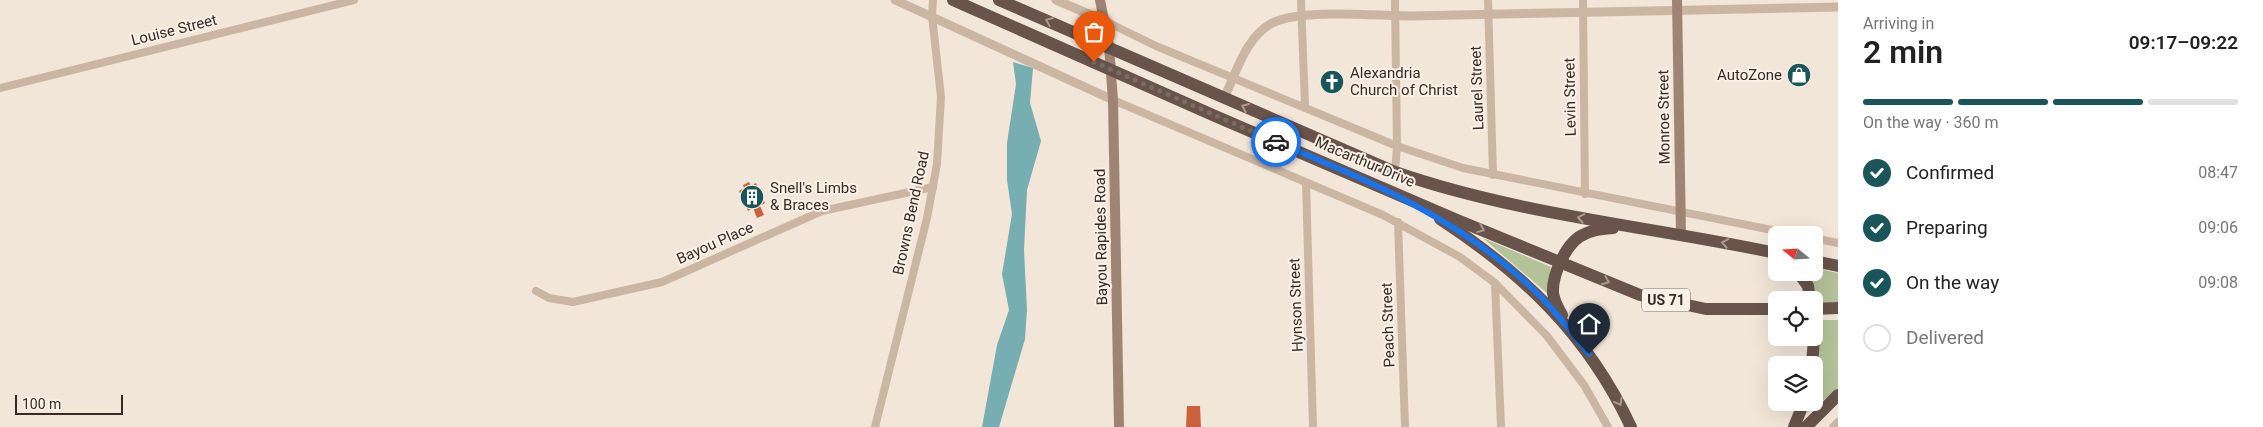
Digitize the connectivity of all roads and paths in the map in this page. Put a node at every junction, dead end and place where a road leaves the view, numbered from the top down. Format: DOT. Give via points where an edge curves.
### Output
graph roads {
  1 [pos="354,0"];
  2 [pos="895,0"];
  3 [pos="933,0"];
  4 [pos="953,0"];
  5 [pos="1000,0"];
  6 [pos="1056,0"];
  7 [pos="1100,0"];
  8 [pos="1301,0"];
  9 [pos="1395,0"];
  10 [pos="1488,0"];
  11 [pos="1583,0"];
  12 [pos="1769,4"];
  13 [pos="1677,5"];
  14 [pos="1838,7"];
  15 [pos="1583,13"];
  16 [pos="1488,14"];
  17 [pos="1302,15"];
  18 [pos="932,16"];
  19 [pos="1395,16"];
  20 [pos="1105,21"];
  21 [pos="1109,46"];
  22 [pos="1111,69"];
  23 [pos="1234,77"];
  24 [pos="0,88"];
  25 [pos="1224,98"];
  26 [pos="1113,100"];
  27 [pos="1305,106"];
  28 [pos="1216,116"];
  29 [pos="1397,146"];
  30 [pos="1395,172"];
  31 [pos="1493,175"];
  32 [pos="1372,182"];
  33 [pos="1306,183"];
  34 [pos="933,187"];
  35 [pos="1585,194"];
  36 [pos="1680,211"];
  37 [pos="1398,222"];
  38 [pos="1628,227"];
  39 [pos="1768,229"];
  40 [pos="1681,234"];
  41 [pos="1823,240"];
  42 [pos="1838,243"];
  43 [pos="1768,252"];
  44 [pos="1561,263"];
  45 [pos="1823,263"];
  46 [pos="1838,266"];
  47 [pos="1495,283"];
  48 [pos="536,291"];
  49 [pos="1838,308"];
  50 [pos="1768,309"];
  51 [pos="1823,309"];
  52 [pos="1572,333"];
  53 [pos="1838,395"];
  54 [pos="1800,411"];
  55 [pos="1838,422"];
  56 [pos="875,427"];
  57 [pos="1119,427"];
  58 [pos="1314,427"];
  59 [pos="1404,427"];
  60 [pos="1501,427"];
  61 [pos="1608,427"];
  62 [pos="1632,427"];
  63 [pos="1794,427"];
  64 [pos="1806,427"];
  65 [pos="1834,427"];
  1 -- 24 [label="street, Louise Street"];
  2 -- 18 [label="street"];
  3 -- 18 [label="street, Browns Bend Road"];
  4 -- 22 [label="highway, Macarthur Drive / US 71"];
  21 -- 5 [label="highway, Macarthur Drive, one-way"];
  6 -- 20 [label="street"];
  7 -- 20 [label="main road, Bayou Rapides Road"];
  8 -- 17 [label="street"];
  9 -- 19 [label="street"];
  10 -- 16 [label="street, Laurel Street"];
  11 -- 15 [label="street, Levin Street"];
  12 -- 13 [label="street"];
  12 -- 14 [label="street"];
  13 -- 15 [label="street"];
  13 -- 36 [label="main road, Monroe Street"];
  15 -- 16 [label="street"];
  15 -- 35 [label="street, Levin Street"];
  16 -- 19 [label="street"];
  16 -- 31 [label="street, Laurel Street"];
  17 -- 19 [label="street"];
  17 -- 23 [label="street" via="1274,22 1258,34"];
  17 -- 27 [label="street"];
  18 -- 26 [label="street"];
  18 -- 34 [label="street, Browns Bend Road" via="941,97 941,126"];
  19 -- 29 [label="street"];
  20 -- 21 [label="main road, Bayou Rapides Road"];
  20 -- 23 [label="street, Macarthur Drive" via="1156,46"];
  21 -- 22 [label="main road, Bayou Rapides Road"];
  21 -- 25 [label="highway, Macarthur Drive"];
  22 -- 26 [label="main road, Bayou Rapides Road"];
  22 -- 28 [label="highway, Macarthur Drive / US 71"];
  23 -- 25 [label="street"];
  23 -- 27 [label="street, Macarthur Drive"];
  25 -- 28 [label="highway"];
  30 -- 25 [label="highway, Macarthur Drive, one-way"];
  26 -- 33 [label="street"];
  26 -- 57 [label="main road, Bayou Rapides Road"];
  27 -- 29 [label="street, Macarthur Drive"];
  28 -- 32 [label="highway, Macarthur Drive / US 71"];
  29 -- 30 [label="street"];
  29 -- 31 [label="street, Macarthur Drive"];
  38 -- 30 [label="highway, Macarthur Drive, one-way" via="1494,202"];
  31 -- 35 [label="street, Macarthur Drive"];
  32 -- 44 [label="highway, Macarthur Drive / US 71, one-way"];
  32 -- 52 [label="highway" via="1438,217 1480,245 1541,297"];
  33 -- 37 [label="street"];
  33 -- 58 [label="street, Hynson Street"];
  34 -- 48 [label="street, Bayou Place" via="822,211 662,282 573,302 549,298"];
  34 -- 56 [label="street, Browns Bend Road"];
  35 -- 36 [label="street, Macarthur Drive"];
  36 -- 39 [label="street, Macarthur Drive"];
  36 -- 40 [label="main road, Monroe Street"];
  37 -- 47 [label="street" via="1460,257"];
  37 -- 59 [label="street, Peach Street"];
  38 -- 40 [label="highway, Macarthur Drive"];
  38 -- 44 [label="highway" via="1587,233 1572,243"];
  43 -- 40 [label="highway, Macarthur Drive, one-way"];
  41 -- 42 [label="street"];
  44 -- 50 [label="highway, Macarthur Drive / US 71, one-way" via="1640,295 1706,309"];
  44 -- 52 [label="highway" via="1553,293"];
  45 -- 46 [label="highway"];
  47 -- 60 [label="street"];
  47 -- 61 [label="street" via="1567,361"];
  49 -- 51 [label="highway"];
  52 -- 62 [label="highway, one-way" via="1607,382"];
  53 -- 64 [label="highway"];
  54 -- 63 [label="highway"];
  55 -- 65 [label="street"];
}
